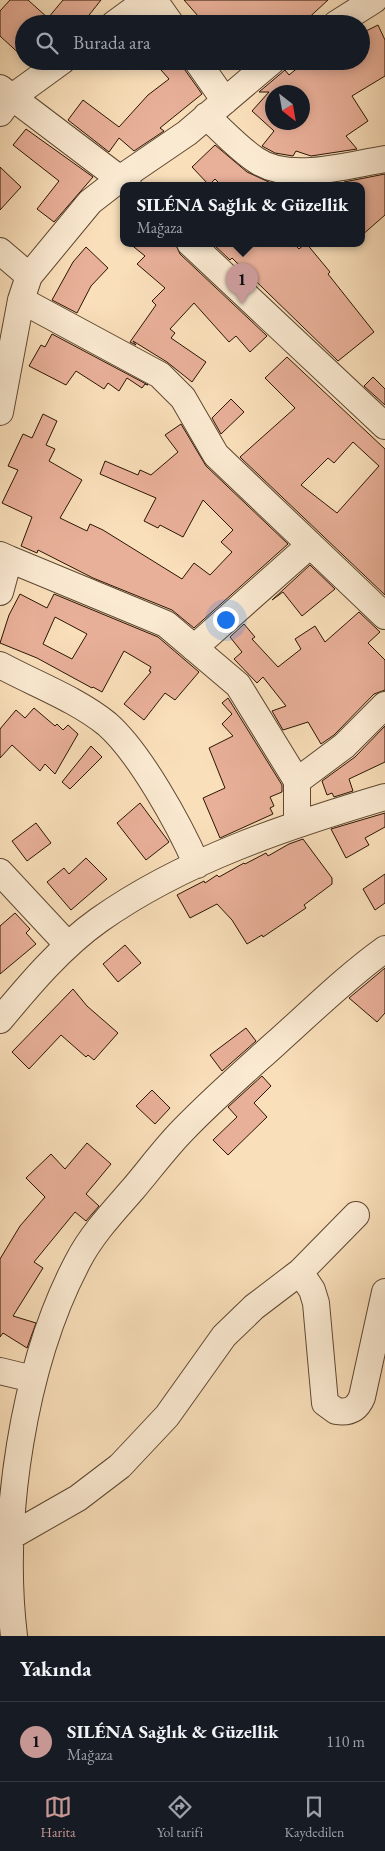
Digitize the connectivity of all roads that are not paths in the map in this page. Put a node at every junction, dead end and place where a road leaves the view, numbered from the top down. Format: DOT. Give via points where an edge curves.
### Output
graph roads {
  1 [pos="147,0"];
  2 [pos="154,0"];
  3 [pos="374,0"];
  4 [pos="126,15"];
  5 [pos="164,15"];
  6 [pos="350,15"];
  7 [pos="49,70"];
  8 [pos="201,70"];
  9 [pos="261,70"];
  10 [pos="4,100"];
  11 [pos="216,108"];
  12 [pos="385,159"];
  13 [pos="124,182"];
  14 [pos="120,184"];
  15 [pos="194,247"];
  16 [pos="0,251"];
  17 [pos="25,288"];
  18 [pos="0,412"];
  19 [pos="385,426"];
  20 [pos="310,545"];
  21 [pos="5,557"];
  22 [pos="0,592"];
  23 [pos="385,616"];
  24 [pos="194,648"];
  25 [pos="0,666"];
  26 [pos="385,705"];
  27 [pos="297,781"];
  28 [pos="385,797"];
  29 [pos="297,823"];
  30 [pos="197,865"];
  31 [pos="0,872"];
  32 [pos="68,945"];
  33 [pos="385,949"];
  34 [pos="0,1020"];
  35 [pos="356,1215"];
  36 [pos="300,1272"];
  37 [pos="385,1292"];
  38 [pos="0,1371"];
  39 [pos="33,1379"];
  40 [pos="4,1539"];
  41 [pos="14,1636"];
  1 -- 4 [label="street"];
  2 -- 5 [label="street"];
  3 -- 6 [label="street"];
  7 -- 10 [label="street"];
  8 -- 11 [label="street"];
  9 -- 11 [label="street"];
  10 -- 13 [label="street"];
  11 -- 12 [label="street" via="256,161 277,170 295,172"];
  11 -- 13 [label="street"];
  14 -- 17 [label="street" via="90,202"];
  15 -- 19 [label="street"];
  16 -- 17 [label="street"];
  17 -- 18 [label="street"];
  17 -- 20 [label="street" via="160,375 183,398 216,456"];
  20 -- 23 [label="street"];
  20 -- 24 [label="street"];
  21 -- 22 [label="street"];
  21 -- 24 [label="street" via="166,624"];
  24 -- 27 [label="street" via="238,685"];
  25 -- 30 [label="street" via="86,710 125,743 174,820"];
  26 -- 27 [label="street" via="344,746"];
  27 -- 29 [label="street"];
  28 -- 29 [label="street"];
  29 -- 30 [label="street"];
  30 -- 32 [label="street" via="132,899"];
  31 -- 32 [label="street"];
  32 -- 34 [label="street"];
  33 -- 39 [label="street" via="214,1099 182,1131 97,1230 61,1297"];
  35 -- 36 [label="street"];
  36 -- 37 [label="street" via="316,1303 325,1402 336,1412 350,1411 362,1397"];
  36 -- 40 [label="street" via="254,1307 224,1336 167,1416 120,1466 65,1506"];
  38 -- 39 [label="street"];
  39 -- 40 [label="street" via="14,1466"];
  40 -- 41 [label="street"];
}
